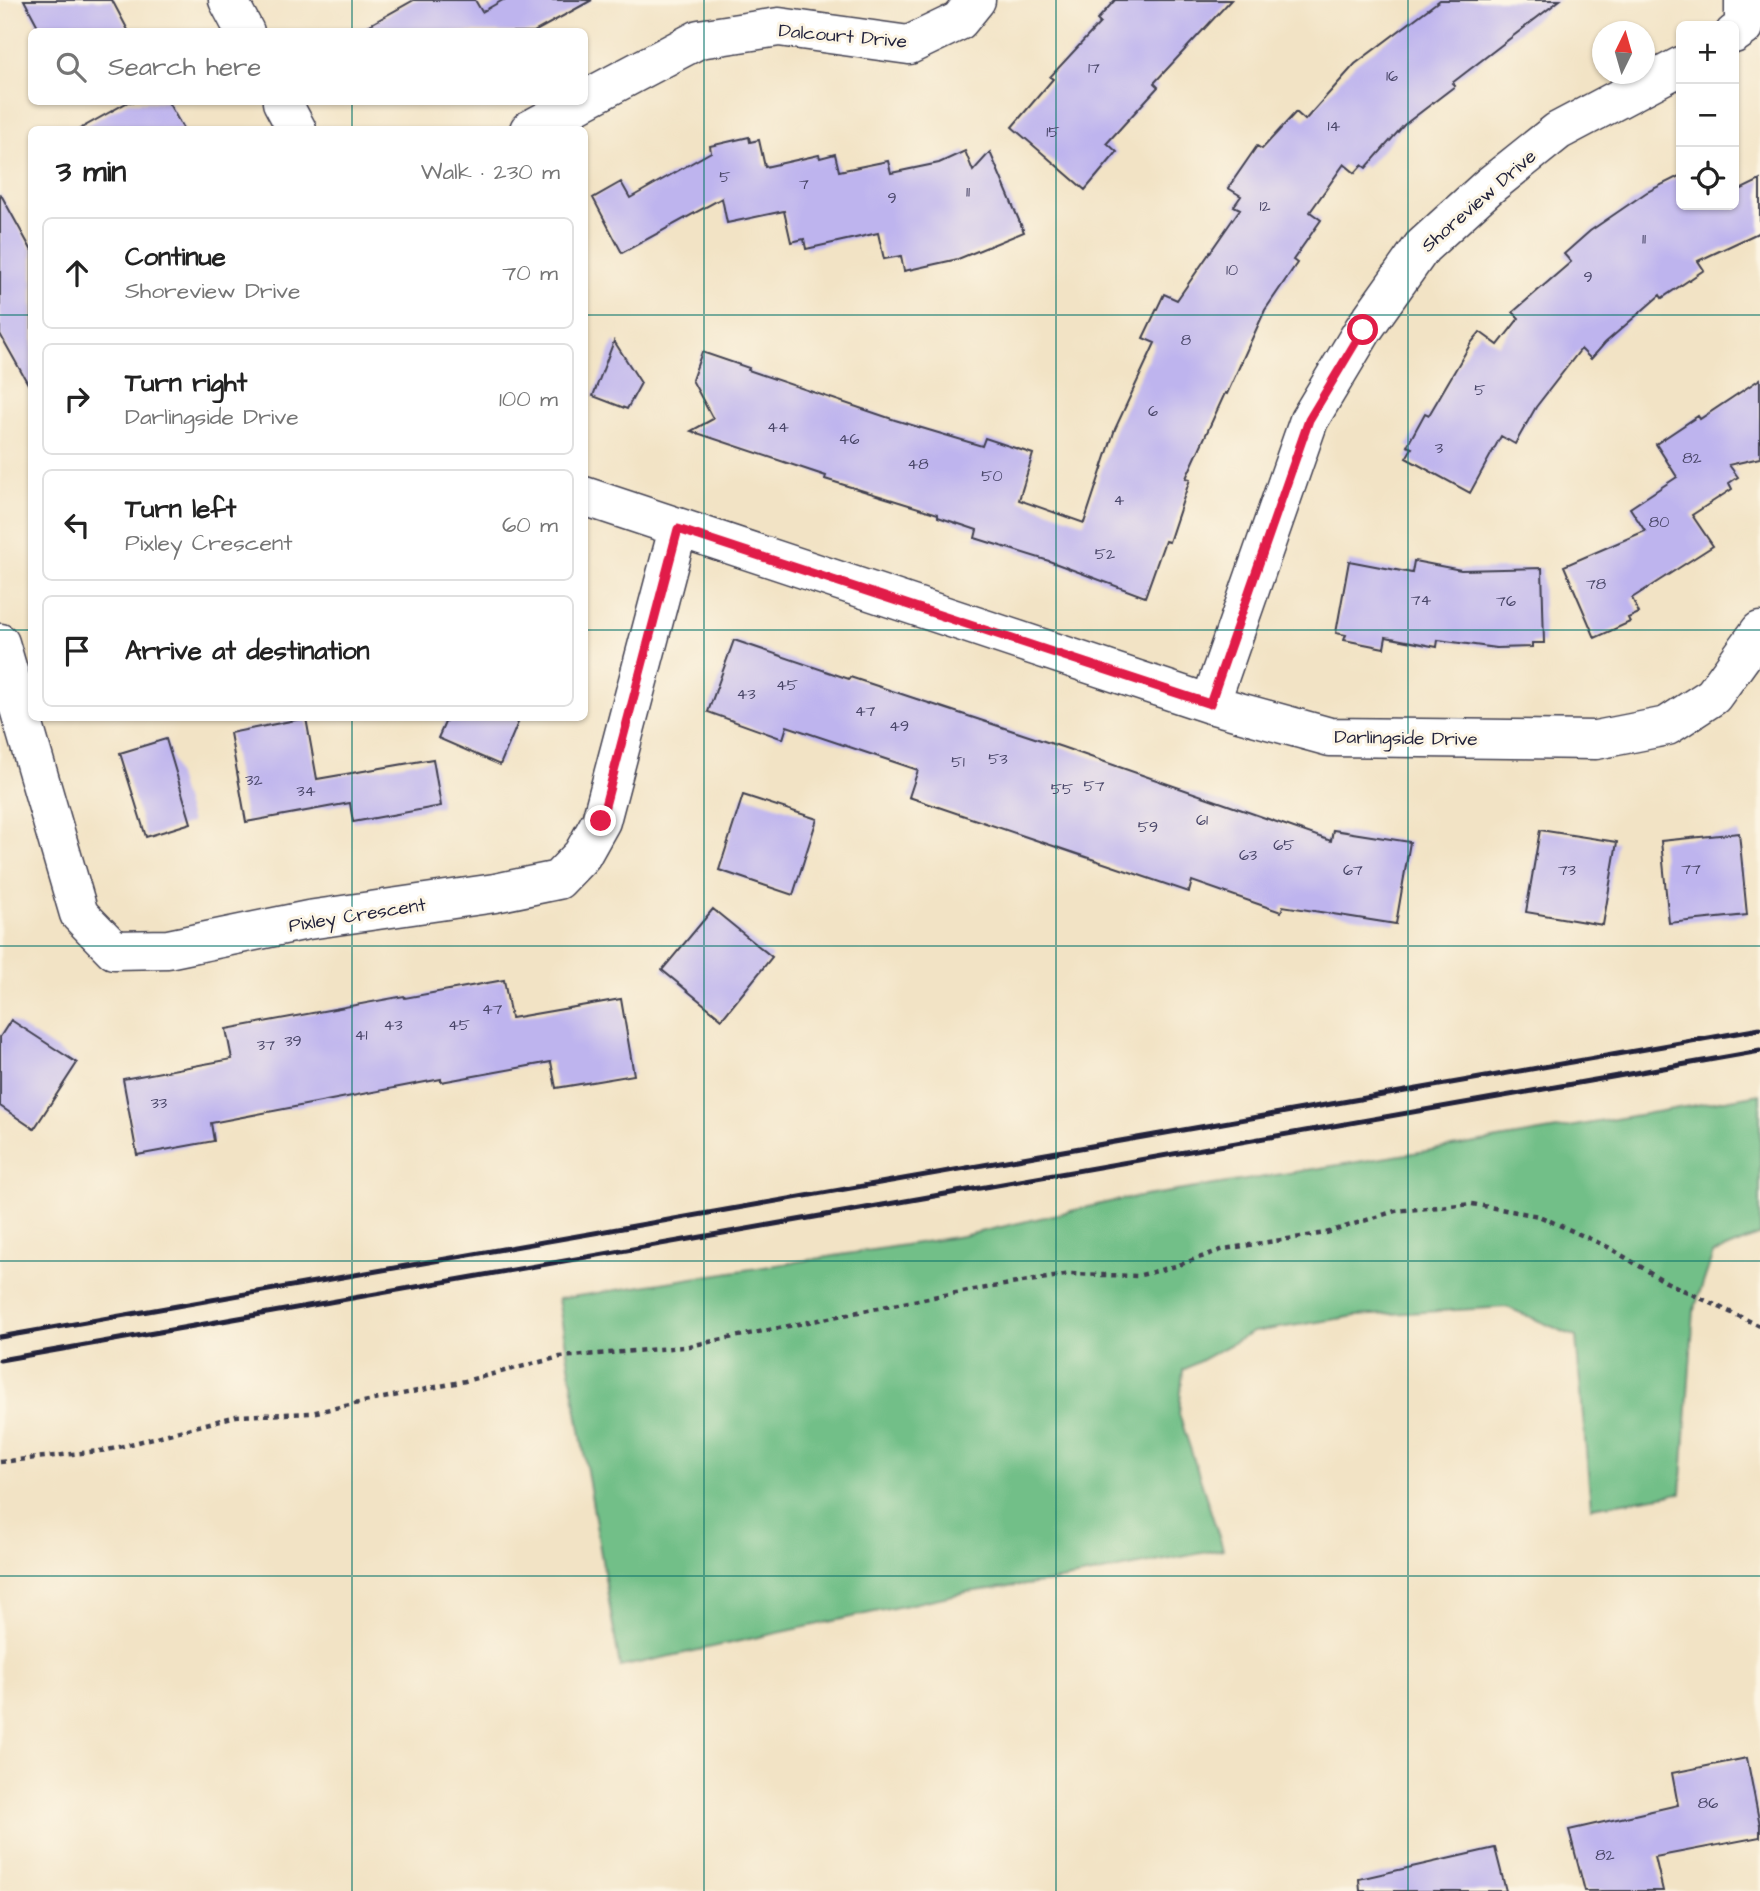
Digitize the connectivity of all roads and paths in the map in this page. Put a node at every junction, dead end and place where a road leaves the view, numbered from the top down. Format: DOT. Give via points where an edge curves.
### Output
graph roads {
  1 [pos="228,0"];
  2 [pos="976,0"];
  3 [pos="1744,0"];
  4 [pos="243,28"];
  5 [pos="1739,30"];
  6 [pos="1676,69"];
  7 [pos="588,98"];
  8 [pos="284,105"];
  9 [pos="576,105"];
  10 [pos="295,126"];
  11 [pos="536,126"];
  12 [pos="588,497"];
  13 [pos="678,529"];
  14 [pos="1760,631"];
  15 [pos="0,643"];
  16 [pos="1210,704"];
  17 [pos="1760,1326"];
  18 [pos="0,1462"];
  1 -- 4 [label="street"];
  2 -- 7 [label="street, Dalcourt Drive" via="959,22 909,45 779,27 698,38"];
  3 -- 5 [label="street" via="1744,27"];
  6 -- 16 [label="street, Shoreview Drive" via="1558,131 1422,247 1363,330 1309,420"];
  8 -- 10 [label="street"];
  9 -- 11 [label="street, Dalcourt Drive"];
  12 -- 13 [label="street, Darlingside Drive"];
  13 -- 15 [label="street, Pixley Crescent" via="601,821 582,855 558,880 308,920 168,949 114,950 79,914"];
  13 -- 16 [label="street, Darlingside Drive"];
  14 -- 16 [label="street, Darlingside Drive" via="1713,696 1667,726 1596,740 1330,737"];
  17 -- 18 [label="path" via="1539,1216 1472,1204 1395,1211 1326,1233 1224,1249 1137,1276 1071,1274 684,1347 560,1357 311,1413 236,1416 108,1450"];
}
